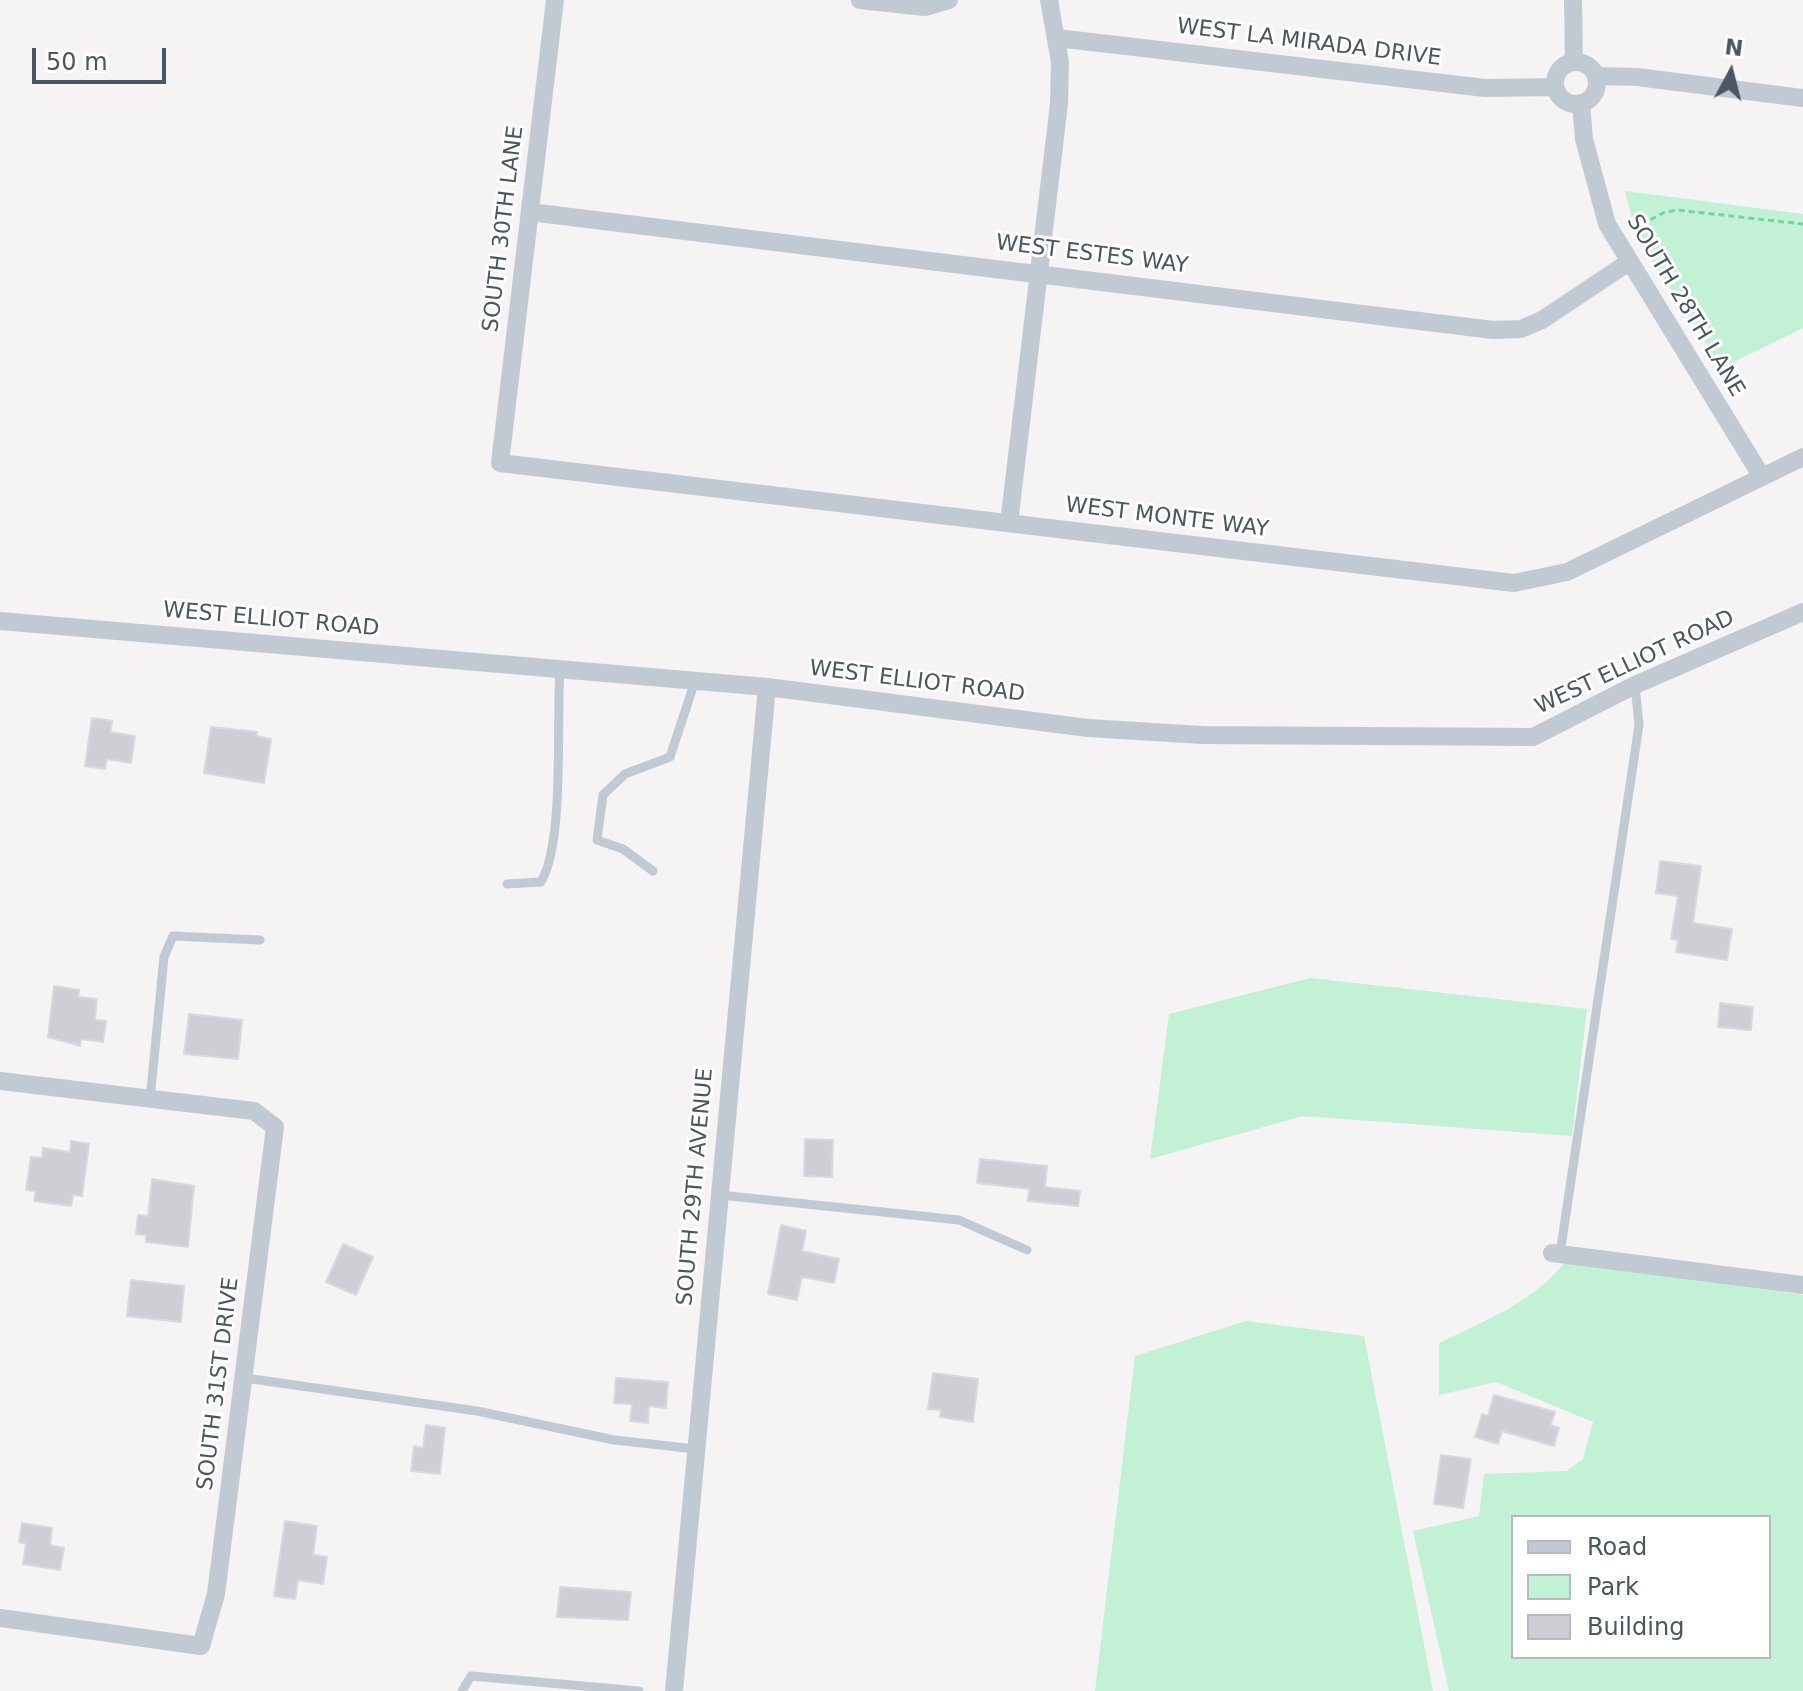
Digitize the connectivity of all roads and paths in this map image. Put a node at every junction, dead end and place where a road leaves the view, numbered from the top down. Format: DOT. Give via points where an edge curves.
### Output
graph roads {
  1 [pos="555,0"];
  2 [pos="860,0"];
  3 [pos="949,0"];
  4 [pos="1049,0"];
  5 [pos="1573,0"];
  6 [pos="1057,38"];
  7 [pos="1574,62"];
  8 [pos="1596,76"];
  9 [pos="1555,87"];
  10 [pos="1803,98"];
  11 [pos="1581,103"];
  12 [pos="530,212"];
  13 [pos="1803,224"];
  14 [pos="1615,238"];
  15 [pos="1629,262"];
  16 [pos="1039,272"];
  17 [pos="1803,457"];
  18 [pos="500,463"];
  19 [pos="1762,477"];
  20 [pos="1009,523"];
  21 [pos="1803,612"];
  22 [pos="0,621"];
  23 [pos="560,669"];
  24 [pos="695,681"];
  25 [pos="1635,685"];
  26 [pos="767,687"];
  27 [pos="653,871"];
  28 [pos="507,884"];
  29 [pos="260,940"];
  30 [pos="0,1081"];
  31 [pos="150,1100"];
  32 [pos="720,1195"];
  33 [pos="1027,1250"];
  34 [pos="1556,1254"];
  35 [pos="1803,1285"];
  36 [pos="245,1378"];
  37 [pos="696,1449"];
  38 [pos="1,1624"];
  39 [pos="582,1688"];
  40 [pos="462,1691"];
  41 [pos="639,1691"];
  42 [pos="674,1691"];
  1 -- 12 [label="street, SOUTH 30TH LANE"];
  2 -- 3 [label="street" via="925,7"];
  4 -- 6 [label="street"];
  5 -- 7 [label="street"];
  6 -- 9 [label="street, WEST LA MIRADA DRIVE" via="1485,88"];
  6 -- 16 [label="street" via="1059,104"];
  7 -- 8 [label="street"];
  7 -- 9 [label="street" via="1561,68"];
  8 -- 10 [label="street"];
  8 -- 11 [label="street" via="1592,96"];
  9 -- 11 [label="street" via="1562,99"];
  11 -- 14 [label="street, SOUTH 28TH LANE" via="1594,184"];
  12 -- 16 [label="street, WEST ESTES WAY"];
  12 -- 18 [label="street, SOUTH 30TH LANE"];
  13 -- 14 [label="path" via="1677,210"];
  14 -- 15 [label="street, SOUTH 28TH LANE"];
  15 -- 16 [label="street, WEST ESTES WAY" via="1542,320 1521,329 1493,330"];
  15 -- 19 [label="street, SOUTH 28TH LANE"];
  16 -- 20 [label="street"];
  17 -- 19 [label="street, WEST MONTE WAY"];
  18 -- 20 [label="street, WEST MONTE WAY"];
  19 -- 20 [label="street, WEST MONTE WAY" via="1567,572 1514,583"];
  21 -- 25 [label="street, WEST ELLIOT ROAD"];
  22 -- 23 [label="street, WEST ELLIOT ROAD"];
  23 -- 24 [label="street, WEST ELLIOT ROAD"];
  23 -- 28 [label="lane" via="550,868 541,882"];
  24 -- 26 [label="street, WEST ELLIOT ROAD"];
  24 -- 27 [label="lane" via="670,757 625,774 603,795 597,840 623,849"];
  25 -- 26 [label="street, WEST ELLIOT ROAD" via="1533,737 1202,735 1102,729"];
  25 -- 34 [label="lane" via="1639,725"];
  26 -- 32 [label="street, SOUTH 29TH AVENUE"];
  29 -- 31 [label="lane" via="173,936 164,957"];
  30 -- 31 [label="street"];
  31 -- 36 [label="street, SOUTH 31ST DRIVE" via="254,1111 275,1127"];
  32 -- 33 [label="lane" via="959,1220"];
  32 -- 37 [label="street, SOUTH 29TH AVENUE"];
  34 -- 35 [label="street"];
  36 -- 37 [label="lane"];
  36 -- 38 [label="street, SOUTH 31ST DRIVE" via="216,1594 201,1646"];
  37 -- 42 [label="street, SOUTH 29TH AVENUE"];
  39 -- 40 [label="lane" via="471,1676"];
  39 -- 41 [label="lane"];
}
